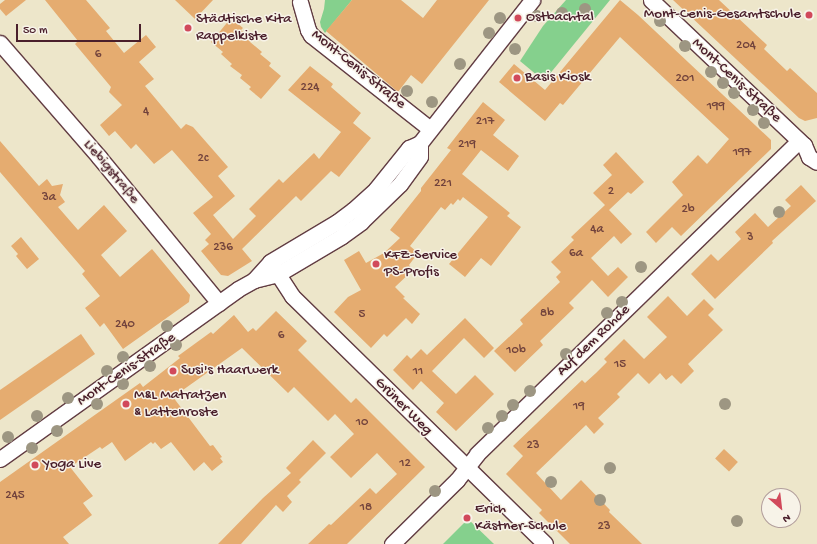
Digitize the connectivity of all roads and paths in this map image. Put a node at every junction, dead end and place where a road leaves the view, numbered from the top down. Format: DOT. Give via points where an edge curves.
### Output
graph roads {
  1 [pos="532,0"];
  2 [pos="651,0"];
  3 [pos="300,2"];
  4 [pos="0,43"];
  5 [pos="430,129"];
  6 [pos="807,144"];
  7 [pos="817,162"];
  8 [pos="274,268"];
  9 [pos="219,303"];
  10 [pos="0,460"];
  11 [pos="467,470"];
  12 [pos="392,544"];
  13 [pos="545,544"];
  1 -- 5 [label="street, Mont-Cenis-Straße"];
  2 -- 6 [label="street, Mont-Cenis-Straße"];
  3 -- 5 [label="street, Mont-Cenis-Straße" via="311,35"];
  4 -- 9 [label="street, Liebigstraße" via="99,157"];
  5 -- 8 [label="street, Mont-Cenis-Straße" via="420,143 420,156 400,184 373,212 342,236"];
  6 -- 7 [label="street, Mont-Cenis-Straße" via="809,157"];
  6 -- 11 [label="street, Auf dem Rohde" via="477,454"];
  8 -- 9 [label="street, Mont-Cenis-Straße"];
  8 -- 11 [label="street, Grüner Weg" via="292,296"];
  9 -- 10 [label="street, Mont-Cenis-Straße"];
  11 -- 12 [label="street, Auf dem Rohde"];
  11 -- 13 [label="street, Grüner Weg"];
}
